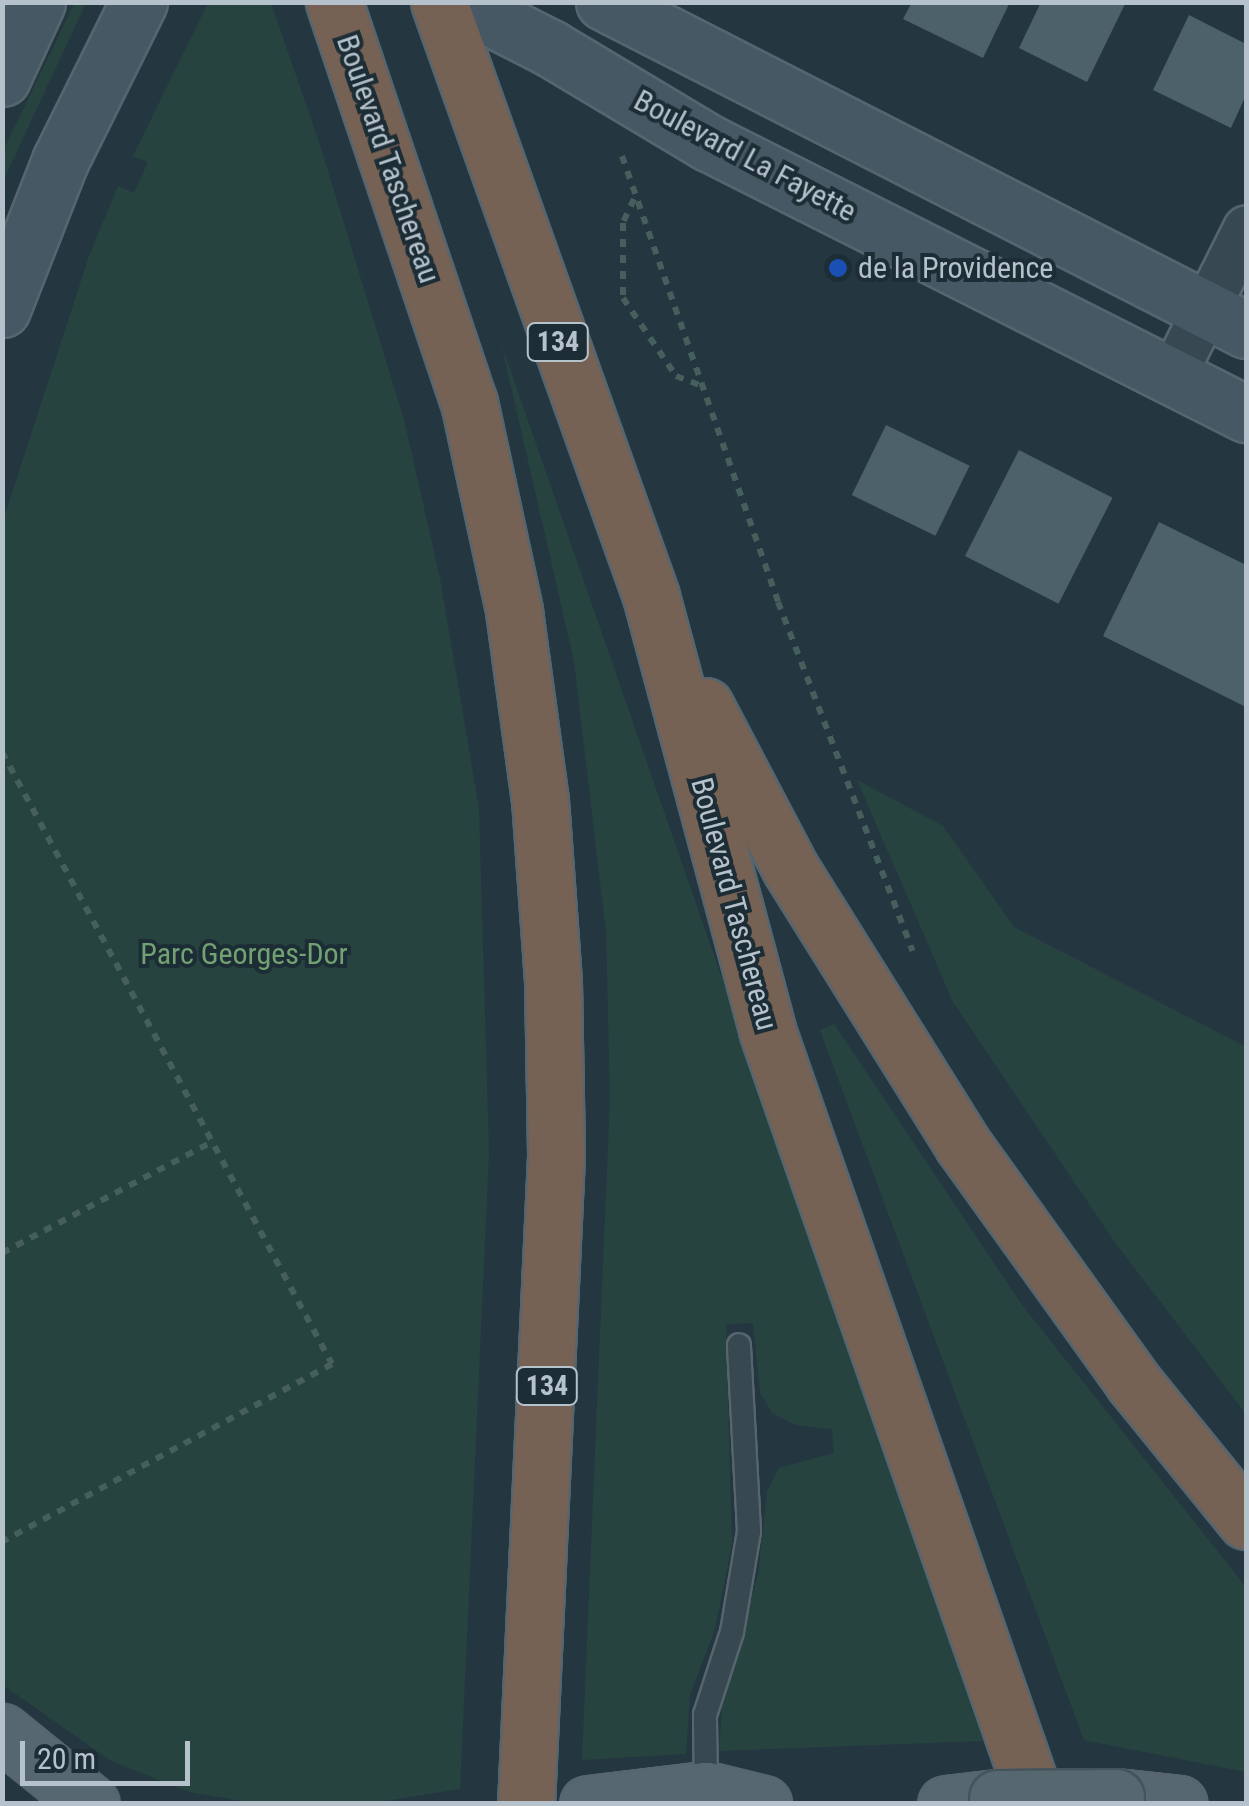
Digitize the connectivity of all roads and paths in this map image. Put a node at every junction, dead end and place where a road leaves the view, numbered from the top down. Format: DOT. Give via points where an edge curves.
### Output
graph roads {
  1 [pos="37,2"];
  2 [pos="139,2"];
  3 [pos="439,2"];
  4 [pos="460,2"];
  5 [pos="610,4"];
  6 [pos="336,9"];
  7 [pos="582,66"];
  8 [pos="2,78"];
  9 [pos="621,162"];
  10 [pos="635,198"];
  11 [pos="1246,228"];
  12 [pos="2,309"];
  13 [pos="1226,320"];
  14 [pos="1172,376"];
  15 [pos="700,384"];
  16 [pos="1246,414"];
  17 [pos="651,596"];
  18 [pos="2,752"];
  19 [pos="921,968"];
  20 [pos="212,1142"];
  21 [pos="2,1253"];
  22 [pos="739,1345"];
  23 [pos="1246,1521"];
  24 [pos="2,1542"];
  25 [pos="2,1732"];
  26 [pos="706,1790"];
  27 [pos="993,1802"];
  28 [pos="91,1804"];
  29 [pos="526,1804"];
  30 [pos="588,1804"];
  31 [pos="763,1804"];
  32 [pos="1179,1804"];
  1 -- 8 [label="street"];
  2 -- 12 [label="street" via="60,161"];
  3 -- 17 [label="highway, Boulevard Taschereau / 134"];
  4 -- 7 [label="street, Boulevard La Fayette"];
  5 -- 7 [label="street"];
  5 -- 13 [label="street"];
  6 -- 29 [label="highway, Boulevard Taschereau / 134" via="469,402 514,611 538,780 553,981 556,1156"];
  7 -- 14 [label="street, Boulevard La Fayette" via="709,143"];
  9 -- 10 [label="path"];
  10 -- 15 [label="path"];
  10 -- 15 [label="path" via="623,223 623,298 676,376"];
  11 -- 13 [label="street"];
  13 -- 14 [label="street"];
  14 -- 16 [label="street, Boulevard La Fayette"];
  15 -- 19 [label="path"];
  17 -- 23 [label="highway" via="790,868 896,1044 1090,1324"];
  17 -- 27 [label="highway, Boulevard Taschereau" via="767,1030"];
  18 -- 20 [label="path"];
  20 -- 21 [label="path"];
  20 -- 24 [label="path" via="332,1364"];
  22 -- 26 [label="lane" via="749,1531 732,1632 705,1716"];
  25 -- 28 [label="main road"];
  26 -- 30 [label="main road"];
  26 -- 31 [label="main road"];
  27 -- 32 [label="main road, bridge" via="1116,1797"];
}
